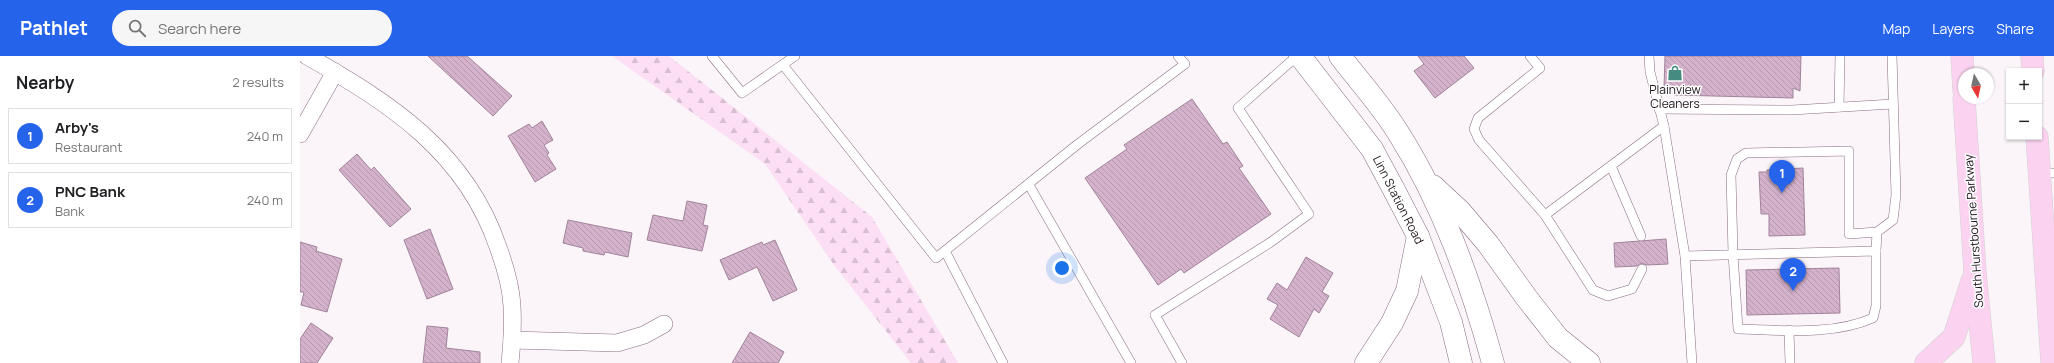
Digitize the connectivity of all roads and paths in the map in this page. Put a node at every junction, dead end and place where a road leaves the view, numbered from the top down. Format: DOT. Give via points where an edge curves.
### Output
graph roads {
  1 [pos="307,56"];
  2 [pos="712,56"];
  3 [pos="795,56"];
  4 [pos="1178,56"];
  5 [pos="1297,56"];
  6 [pos="1300,56"];
  7 [pos="1340,56"];
  8 [pos="1530,56"];
  9 [pos="1649,56"];
  10 [pos="1840,56"];
  11 [pos="1892,56"];
  12 [pos="1962,56"];
  13 [pos="2032,56"];
  14 [pos="783,65"];
  15 [pos="1963,68"];
  16 [pos="2033,68"];
  17 [pos="335,72"];
  18 [pos="1893,104"];
  19 [pos="1964,104"];
  20 [pos="1839,107"];
  21 [pos="1659,109"];
  22 [pos="1664,126"];
  23 [pos="300,134"];
  24 [pos="2038,140"];
  25 [pos="1611,166"];
  26 [pos="2047,173"];
  27 [pos="1421,174"];
  28 [pos="1029,185"];
  29 [pos="1545,216"];
  30 [pos="1877,232"];
  31 [pos="1418,236"];
  32 [pos="1641,236"];
  33 [pos="945,251"];
  34 [pos="1876,251"];
  35 [pos="1732,254"];
  36 [pos="1685,256"];
  37 [pos="1642,269"];
  38 [pos="1975,272"];
  39 [pos="664,324"];
  40 [pos="1789,330"];
  41 [pos="512,340"];
  42 [pos="510,363"];
  43 [pos="1003,363"];
  44 [pos="1131,363"];
  45 [pos="1182,363"];
  46 [pos="1366,363"];
  47 [pos="1461,363"];
  48 [pos="1493,363"];
  49 [pos="1589,363"];
  50 [pos="1692,363"];
  51 [pos="1790,363"];
  52 [pos="1926,363"];
  53 [pos="1984,363"];
  54 [pos="2052,363"];
  1 -- 17 [label="street"];
  2 -- 14 [label="lane" via="742,93"];
  3 -- 14 [label="lane"];
  4 -- 28 [label="lane" via="1185,64 1078,144"];
  5 -- 45 [label="lane" via="1238,108 1310,214 1271,242 1155,315"];
  6 -- 31 [label="street, Linn Station Road" via="1372,149"];
  7 -- 27 [label="street" via="1398,133"];
  8 -- 29 [label="lane" via="1540,68 1478,118 1474,129 1479,140"];
  9 -- 21 [label="lane"];
  10 -- 20 [label="lane"];
  11 -- 18 [label="lane"];
  12 -- 15 [label="main road"];
  13 -- 16 [label="main road"];
  14 -- 33 [label="lane" via="936,258"];
  17 -- 23 [label="street"];
  17 -- 41 [label="street" via="392,108 424,135 461,175 477,199 490,222 507,272 512,305"];
  18 -- 20 [label="lane"];
  18 -- 30 [label="lane" via="1896,195 1893,220"];
  19 -- 38 [label="main road, South Hurstbourne Parkway"];
  20 -- 21 [label="lane" via="1792,110"];
  21 -- 22 [label="lane"];
  22 -- 25 [label="lane"];
  22 -- 36 [label="lane"];
  24 -- 26 [label="main road"];
  25 -- 29 [label="lane"];
  25 -- 32 [label="lane"];
  26 -- 54 [label="main road"];
  27 -- 48 [label="street" via="1446,223 1479,312"];
  27 -- 49 [label="street" via="1460,211 1488,244 1558,338"];
  28 -- 33 [label="lane"];
  28 -- 44 [label="lane"];
  29 -- 37 [label="lane" via="1593,290 1608,296 1632,289"];
  30 -- 34 [label="lane"];
  30 -- 35 [label="lane" via="1849,234 1849,151 1746,153 1737,159 1731,175"];
  31 -- 46 [label="street" via="1407,291 1392,323"];
  31 -- 47 [label="street, Linn Station Road" via="1451,322"];
  33 -- 43 [label="lane"];
  34 -- 35 [label="lane"];
  34 -- 40 [label="lane" via="1876,306 1873,318 1859,324 1818,330"];
  35 -- 36 [label="lane"];
  35 -- 40 [label="lane" via="1738,330"];
  36 -- 50 [label="lane"];
  38 -- 52 [label="main road" via="1954,338"];
  38 -- 53 [label="main road, South Hurstbourne Parkway"];
  39 -- 41 [label="street" via="644,335 617,343"];
  40 -- 51 [label="lane"];
  41 -- 42 [label="street"];
}
